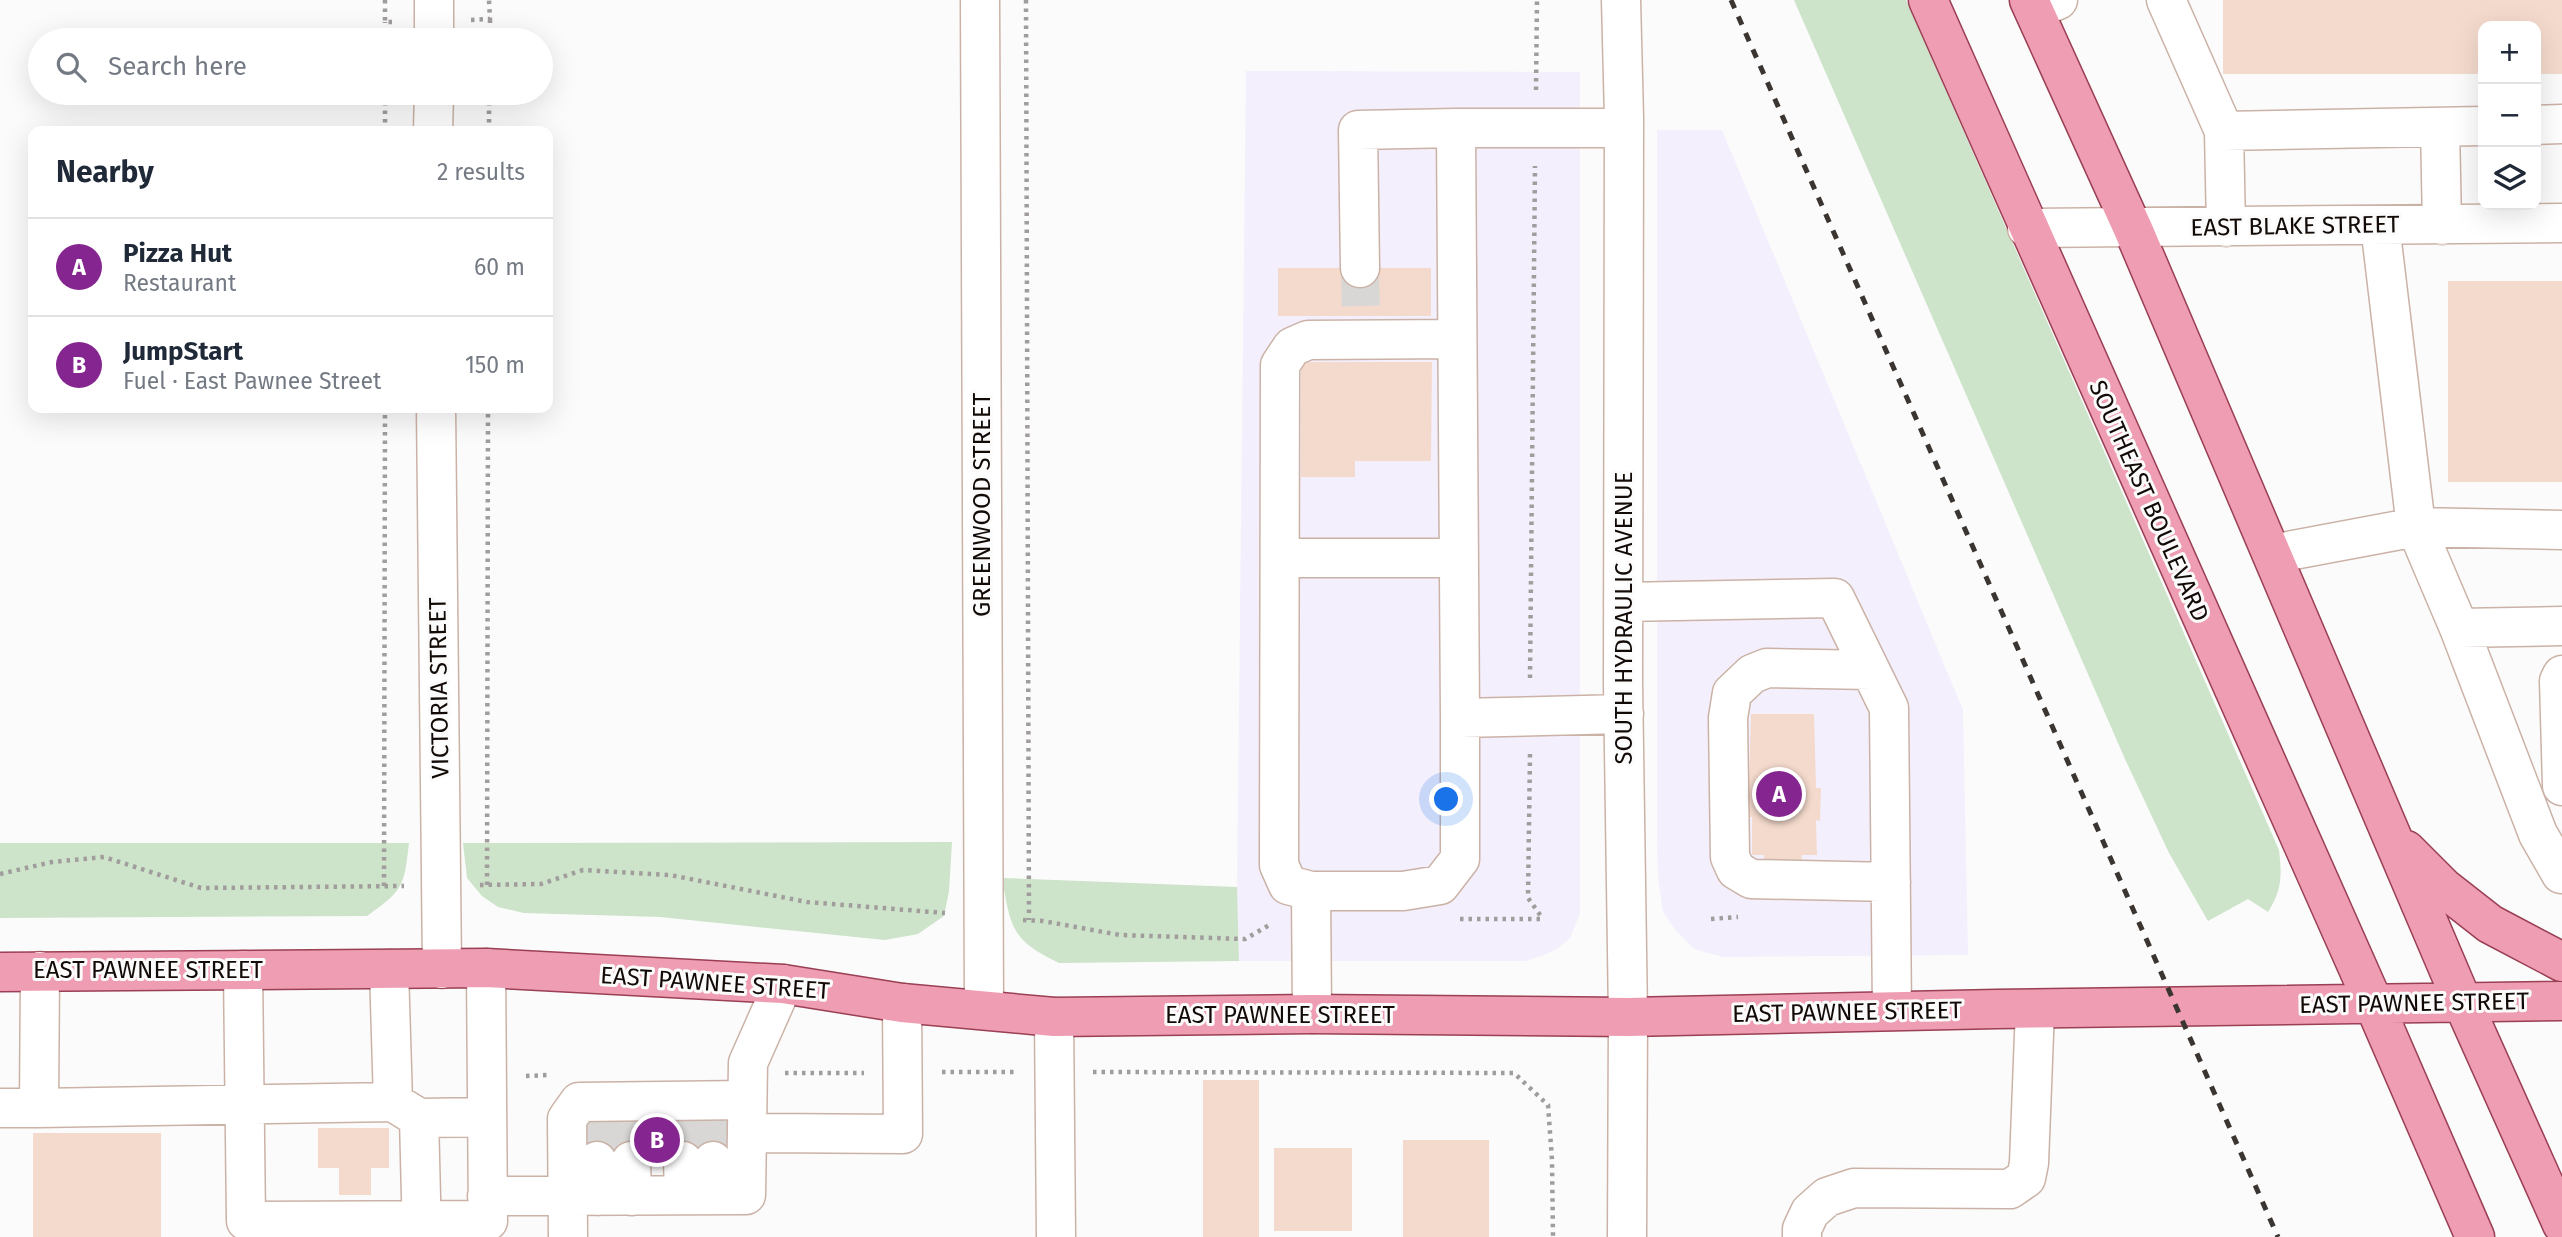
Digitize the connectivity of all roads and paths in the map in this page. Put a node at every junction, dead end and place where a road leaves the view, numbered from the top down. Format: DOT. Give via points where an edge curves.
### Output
graph roads {
  1 [pos="434,0"];
  2 [pos="980,0"];
  3 [pos="1026,0"];
  4 [pos="1537,0"];
  5 [pos="1621,0"];
  6 [pos="1928,0"];
  7 [pos="2166,0"];
  8 [pos="2040,3"];
  9 [pos="490,19"];
  10 [pos="385,22"];
  11 [pos="385,28"];
  12 [pos="434,28"];
  13 [pos="490,28"];
  14 [pos="385,105"];
  15 [pos="434,105"];
  16 [pos="489,105"];
  17 [pos="2562,124"];
  18 [pos="2541,125"];
  19 [pos="385,126"];
  20 [pos="433,126"];
  21 [pos="489,126"];
  22 [pos="2478,126"];
  23 [pos="2440,127"];
  24 [pos="1455,128"];
  25 [pos="1536,128"];
  26 [pos="1624,128"];
  27 [pos="2224,131"];
  28 [pos="2562,223"];
  29 [pos="2380,225"];
  30 [pos="2442,225"];
  31 [pos="2226,227"];
  32 [pos="2027,228"];
  33 [pos="2133,229"];
  34 [pos="1360,268"];
  35 [pos="1457,339"];
  36 [pos="385,413"];
  37 [pos="436,413"];
  38 [pos="488,413"];
  39 [pos="2416,527"];
  40 [pos="2562,530"];
  41 [pos="2272,554"];
  42 [pos="1280,558"];
  43 [pos="1459,558"];
  44 [pos="1623,601"];
  45 [pos="2562,626"];
  46 [pos="2459,628"];
  47 [pos="1870,670"];
  48 [pos="2562,675"];
  49 [pos="1624,714"];
  50 [pos="1530,716"];
  51 [pos="1460,718"];
  52 [pos="2562,786"];
  53 [pos="2562,831"];
  54 [pos="2392,835"];
  55 [pos="0,874"];
  56 [pos="2561,874"];
  57 [pos="1891,882"];
  58 [pos="441,885"];
  59 [pos="486,885"];
  60 [pos="384,887"];
  61 [pos="1311,905"];
  62 [pos="984,916"];
  63 [pos="1448,919"];
  64 [pos="1029,920"];
  65 [pos="2562,962"];
  66 [pos="485,968"];
  67 [pos="389,969"];
  68 [pos="442,969"];
  69 [pos="243,970"];
  70 [pos="0,971"];
  71 [pos="40,971"];
  72 [pos="783,984"];
  73 [pos="2462,1001"];
  74 [pos="2562,1001"];
  75 [pos="2373,1002"];
  76 [pos="902,1003"];
  77 [pos="2035,1009"];
  78 [pos="984,1010"];
  79 [pos="1892,1011"];
  80 [pos="1312,1014"];
  81 [pos="1054,1017"];
  82 [pos="1628,1017"];
  83 [pos="244,1104"];
  84 [pos="1548,1105"];
  85 [pos="0,1108"];
  86 [pos="39,1108"];
  87 [pos="406,1110"];
  88 [pos="713,1112"];
  89 [pos="485,1117"];
  90 [pos="605,1182"];
  91 [pos="487,1218"];
  92 [pos="2562,1224"];
  93 [pos="422,1229"];
  94 [pos="568,1237"];
  95 [pos="1056,1237"];
  96 [pos="1553,1237"];
  97 [pos="1627,1237"];
  98 [pos="1802,1237"];
  99 [pos="2475,1237"];
  1 -- 12 [label="street"];
  2 -- 62 [label="street, GREENWOOD STREET"];
  3 -- 64 [label="path"];
  4 -- 25 [label="path"];
  5 -- 26 [label="street, SOUTH HYDRAULIC AVENUE"];
  6 -- 32 [label="main road, SOUTHEAST BOULEVARD"];
  7 -- 27 [label="street"];
  8 -- 33 [label="main road"];
  9 -- 13 [label="path"];
  10 -- 11 [label="path"];
  14 -- 19 [label="path"];
  15 -- 20 [label="street"];
  16 -- 21 [label="path"];
  17 -- 18 [label="street"];
  22 -- 23 [label="street"];
  23 -- 27 [label="street"];
  23 -- 30 [label="street"];
  24 -- 25 [label="street"];
  24 -- 34 [label="street" via="1357,130"];
  24 -- 35 [label="street"];
  25 -- 26 [label="street"];
  25 -- 50 [label="path"];
  26 -- 44 [label="street, SOUTH HYDRAULIC AVENUE"];
  27 -- 31 [label="street"];
  28 -- 30 [label="street, EAST BLAKE STREET"];
  29 -- 30 [label="street, EAST BLAKE STREET"];
  29 -- 31 [label="street, EAST BLAKE STREET"];
  29 -- 39 [label="street"];
  31 -- 33 [label="street, EAST BLAKE STREET"];
  32 -- 33 [label="street, EAST BLAKE STREET"];
  32 -- 75 [label="main road, SOUTHEAST BOULEVARD"];
  33 -- 41 [label="main road"];
  35 -- 42 [label="street" via="1361,328 1292,346 1280,365"];
  35 -- 43 [label="street"];
  36 -- 60 [label="path"];
  37 -- 58 [label="street, VICTORIA STREET"];
  38 -- 59 [label="path"];
  39 -- 40 [label="street"];
  39 -- 41 [label="street"];
  39 -- 46 [label="street"];
  41 -- 54 [label="main road"];
  42 -- 43 [label="street"];
  42 -- 61 [label="street" via="1279,865 1288,885"];
  43 -- 51 [label="street"];
  44 -- 47 [label="street" via="1835,598"];
  44 -- 49 [label="street, SOUTH HYDRAULIC AVENUE"];
  45 -- 46 [label="street"];
  46 -- 56 [label="street" via="2538,834"];
  47 -- 57 [label="street" via="1889,708"];
  47 -- 57 [label="street" via="1767,668 1752,674 1732,693 1728,718 1730,857 1737,870 1751,879"];
  48 -- 52 [label="street"];
  49 -- 50 [label="street"];
  49 -- 82 [label="street, SOUTH HYDRAULIC AVENUE"];
  50 -- 51 [label="street"];
  50 -- 63 [label="path" via="1528,898 1544,919"];
  51 -- 61 [label="street" via="1460,859 1440,885"];
  53 -- 56 [label="street"];
  54 -- 65 [label="main road" via="2444,888 2490,924"];
  54 -- 73 [label="main road"];
  55 -- 60 [label="path" via="104,856 201,888"];
  57 -- 79 [label="street"];
  58 -- 59 [label="path"];
  58 -- 60 [label="path"];
  58 -- 68 [label="street, VICTORIA STREET"];
  59 -- 62 [label="path" via="541,884 583,870 670,875 807,902"];
  61 -- 64 [label="path" via="1245,939 1120,935"];
  61 -- 80 [label="street"];
  62 -- 64 [label="path"];
  62 -- 78 [label="street, GREENWOOD STREET"];
  66 -- 68 [label="main road, EAST PAWNEE STREET"];
  66 -- 72 [label="main road, EAST PAWNEE STREET"];
  66 -- 89 [label="street"];
  67 -- 68 [label="main road, EAST PAWNEE STREET"];
  67 -- 69 [label="main road, EAST PAWNEE STREET"];
  67 -- 87 [label="street"];
  69 -- 71 [label="main road, EAST PAWNEE STREET"];
  69 -- 83 [label="street"];
  70 -- 71 [label="main road, EAST PAWNEE STREET"];
  71 -- 86 [label="street"];
  72 -- 76 [label="main road, EAST PAWNEE STREET"];
  72 -- 88 [label="street" via="748,1063"];
  73 -- 74 [label="main road, EAST PAWNEE STREET"];
  73 -- 75 [label="main road, EAST PAWNEE STREET"];
  73 -- 92 [label="main road"];
  75 -- 77 [label="main road, EAST PAWNEE STREET"];
  75 -- 99 [label="main road, SOUTHEAST BOULEVARD"];
  76 -- 78 [label="main road, EAST PAWNEE STREET"];
  76 -- 88 [label="street" via="903,1135"];
  77 -- 79 [label="main road, EAST PAWNEE STREET"];
  77 -- 98 [label="street" via="2026,1178 2010,1189 1854,1188 1827,1197 1810,1212"];
  78 -- 81 [label="main road, EAST PAWNEE STREET"];
  79 -- 82 [label="main road, EAST PAWNEE STREET"];
  80 -- 81 [label="main road, EAST PAWNEE STREET"];
  80 -- 82 [label="main road, EAST PAWNEE STREET"];
  81 -- 95 [label="street"];
  82 -- 97 [label="street, SOUTH HYDRAULIC AVENUE"];
  83 -- 86 [label="street"];
  83 -- 87 [label="street"];
  83 -- 93 [label="street" via="246,1221"];
  84 -- 96 [label="path"];
  85 -- 86 [label="street"];
  87 -- 89 [label="street"];
  87 -- 93 [label="street"];
  88 -- 90 [label="street" via="613,1110 579,1102 567,1119"];
  88 -- 90 [label="street" via="746,1195 698,1178"];
  89 -- 91 [label="street"];
  90 -- 91 [label="street"];
  90 -- 94 [label="street"];
  91 -- 93 [label="street"];
}
